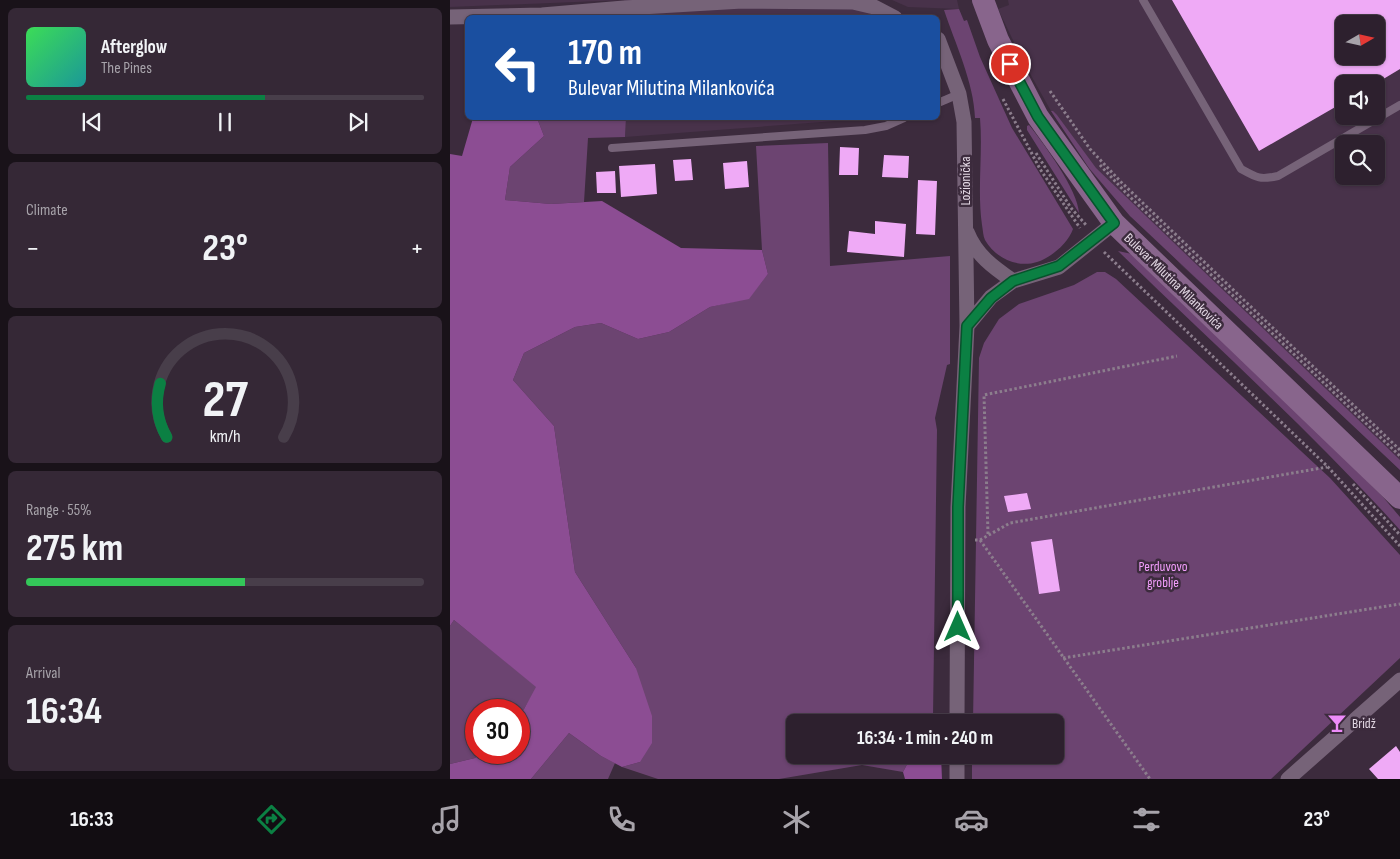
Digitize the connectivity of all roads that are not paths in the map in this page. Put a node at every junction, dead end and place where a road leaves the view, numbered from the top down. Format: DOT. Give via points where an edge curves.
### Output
graph roads {
  1 [pos="1143,0"];
  2 [pos="985,6"];
  3 [pos="542,15"];
  4 [pos="889,15"];
  5 [pos="450,17"];
  6 [pos="465,17"];
  7 [pos="940,44"];
  8 [pos="959,94"];
  9 [pos="940,102"];
  10 [pos="1400,105"];
  11 [pos="900,120"];
  12 [pos="612,148"];
  13 [pos="1114,223"];
  14 [pos="965,226"];
  15 [pos="1013,281"];
  16 [pos="967,326"];
  17 [pos="1400,498"];
  18 [pos="1400,680"];
  19 [pos="957,714"];
  20 [pos="957,764"];
  21 [pos="957,779"];
  22 [pos="1288,779"];
  1 -- 10 [label="lane" via="1241,169 1263,180 1278,176"];
  2 -- 13 [label="street, Bulevar Milutina Milankovića" via="998,40 1038,117"];
  3 -- 4 [label="street" via="742,1 853,2"];
  5 -- 6 [label="street"];
  7 -- 8 [label="street, Ložionička"];
  8 -- 9 [label="lane"];
  8 -- 14 [label="street, Ložionička" via="965,130"];
  11 -- 12 [label="lane" via="864,130"];
  13 -- 15 [label="street" via="1059,266"];
  13 -- 17 [label="street, Bulevar Milutina Milankovića"];
  14 -- 15 [label="street" via="981,256"];
  14 -- 16 [label="street, Ložionička"];
  15 -- 16 [label="street" via="991,298"];
  16 -- 19 [label="street, Ložionička" via="958,507"];
  18 -- 22 [label="street"];
  20 -- 21 [label="street"];
}
